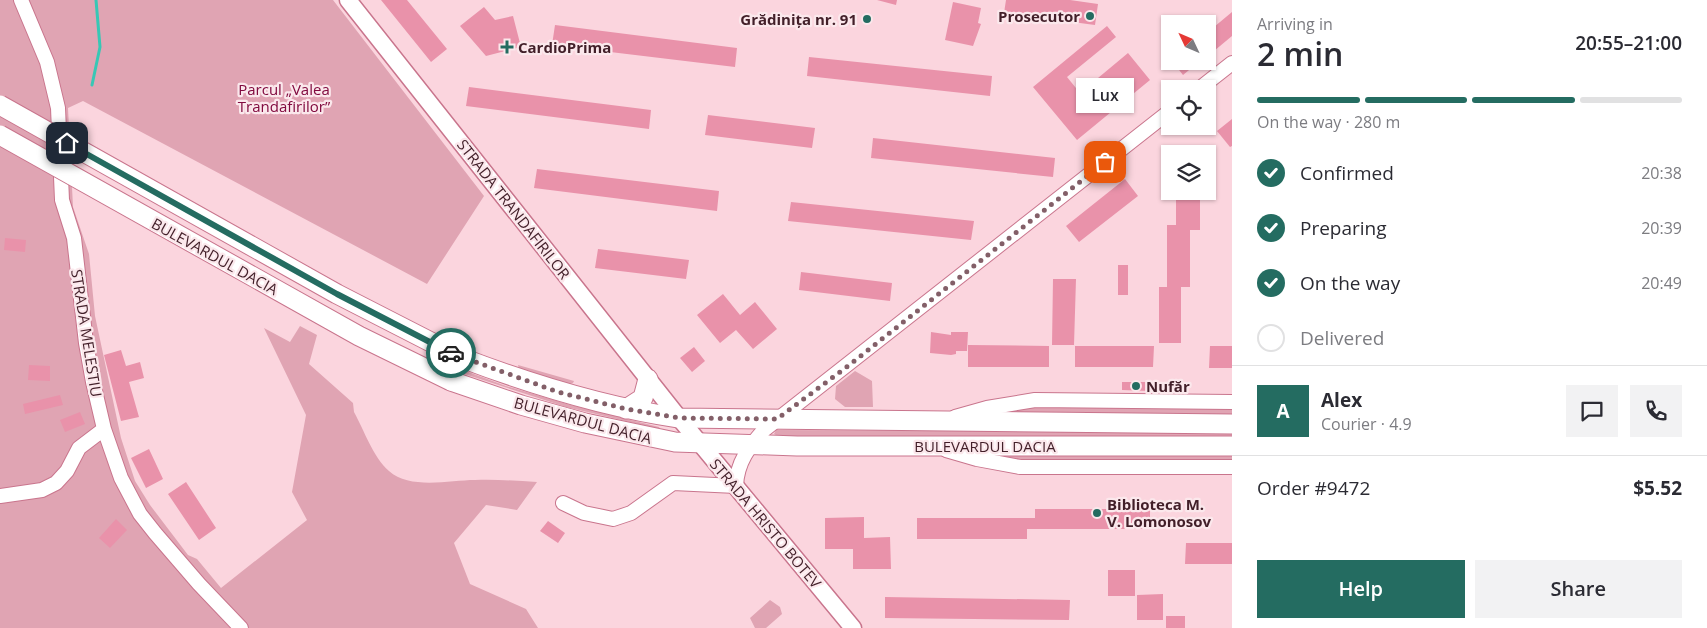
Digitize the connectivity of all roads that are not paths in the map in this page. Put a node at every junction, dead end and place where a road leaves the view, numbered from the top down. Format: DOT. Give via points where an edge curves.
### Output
graph roads {
  1 [pos="21,0"];
  2 [pos="348,0"];
  3 [pos="1232,63"];
  4 [pos="1210,80"];
  5 [pos="0,105"];
  6 [pos="1161,118"];
  7 [pos="0,136"];
  8 [pos="648,379"];
  9 [pos="1232,402"];
  10 [pos="626,409"];
  11 [pos="679,418"];
  12 [pos="777,419"];
  13 [pos="944,420"];
  14 [pos="1232,424"];
  15 [pos="104,429"];
  16 [pos="700,444"];
  17 [pos="750,445"];
  18 [pos="931,446"];
  19 [pos="1232,446"];
  20 [pos="1232,467"];
  21 [pos="736,486"];
  22 [pos="0,496"];
  23 [pos="563,503"];
  24 [pos="241,628"];
  25 [pos="853,628"];
  1 -- 15 [label="street, STRADA MELESTIU" via="47,62 58,108 62,200 74,238 86,343"];
  2 -- 8 [label="main road, STRADA TRANDAFIRILOR"];
  3 -- 4 [label="street"];
  5 -- 10 [label="highway, BULEVARDUL DACIA, bridge" via="337,294 462,358 558,392"];
  6 -- 12 [label="street"];
  7 -- 16 [label="highway, BULEVARDUL DACIA, bridge" via="359,336 451,381 585,423 658,439"];
  8 -- 10 [label="highway" via="643,398"];
  8 -- 11 [label="main road, STRADA TRANDAFIRILOR"];
  9 -- 13 [label="street, BULEVARDUL DACIA" via="1035,400"];
  10 -- 11 [label="highway, BULEVARDUL DACIA"];
  11 -- 12 [label="highway, BULEVARDUL DACIA"];
  11 -- 16 [label="main road, STRADA HRISTO BOTEV"];
  12 -- 13 [label="highway, BULEVARDUL DACIA"];
  12 -- 17 [label="street"];
  13 -- 14 [label="highway, BULEVARDUL DACIA"];
  15 -- 22 [label="street" via="80,448 56,483 42,490"];
  15 -- 24 [label="street, STRADA MELESTIU" via="121,478 140,514 198,584"];
  16 -- 17 [label="highway, BULEVARDUL DACIA"];
  16 -- 21 [label="main road, STRADA HRISTO BOTEV"];
  17 -- 18 [label="highway, BULEVARDUL DACIA"];
  17 -- 21 [label="street" via="736,473"];
  18 -- 19 [label="highway, BULEVARDUL DACIA"];
  18 -- 20 [label="street" via="1020,467"];
  21 -- 23 [label="street" via="673,483 631,513 613,519 584,513"];
  21 -- 25 [label="main road, STRADA HRISTO BOTEV"];
}
